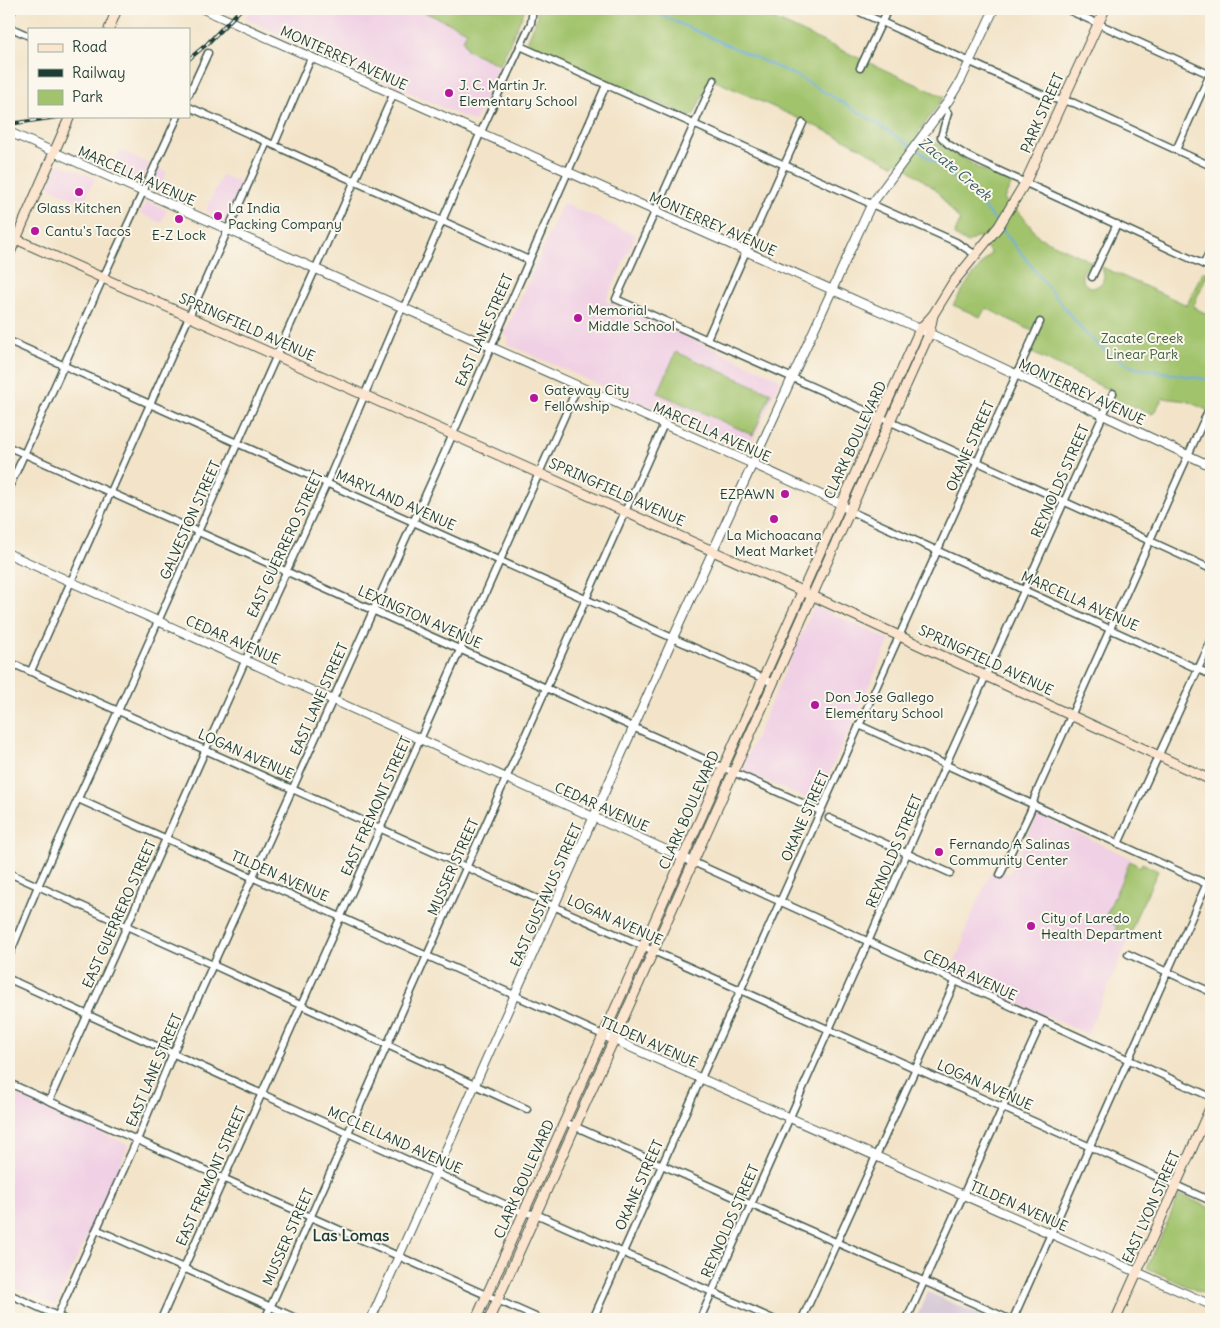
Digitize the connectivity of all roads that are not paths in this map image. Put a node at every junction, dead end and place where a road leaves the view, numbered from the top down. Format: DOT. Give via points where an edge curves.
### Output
graph roads {
  1 [pos="13,9"];
  2 [pos="117,9"];
  3 [pos="203,9"];
  4 [pos="533,9"];
  5 [pos="853,9"];
  6 [pos="888,9"];
  7 [pos="994,9"];
  8 [pos="1066,9"];
  9 [pos="1104,9"];
  10 [pos="9,18"];
  11 [pos="882,22"];
  12 [pos="1098,23"];
  13 [pos="9,27"];
  14 [pos="109,28"];
  15 [pos="28,36"];
  16 [pos="520,46"];
  17 [pos="208,53"];
  18 [pos="311,58"];
  19 [pos="970,61"];
  20 [pos="860,68"];
  21 [pos="1211,74"];
  22 [pos="714,80"];
  23 [pos="606,85"];
  24 [pos="190,92"];
  25 [pos="394,95"];
  26 [pos="1062,100"];
  27 [pos="190,107"];
  28 [pos="944,107"];
  29 [pos="69,118"];
  30 [pos="177,118"];
  31 [pos="803,123"];
  32 [pos="694,124"];
  33 [pos="9,132"];
  34 [pos="480,134"];
  35 [pos="271,144"];
  36 [pos="1176,150"];
  37 [pos="54,153"];
  38 [pos="784,165"];
  39 [pos="1211,166"];
  40 [pos="567,172"];
  41 [pos="355,180"];
  42 [pos="1025,183"];
  43 [pos="142,192"];
  44 [pos="871,205"];
  45 [pos="655,212"];
  46 [pos="442,220"];
  47 [pos="1117,224"];
  48 [pos="999,226"];
  49 [pos="228,230"];
  50 [pos="12,237"];
  51 [pos="1211,248"];
  52 [pos="979,251"];
  53 [pos="745,252"];
  54 [pos="9,255"];
  55 [pos="529,260"];
  56 [pos="1204,264"];
  57 [pos="315,268"];
  58 [pos="1211,268"];
  59 [pos="1092,277"];
  60 [pos="103,278"];
  61 [pos="831,291"];
  62 [pos="403,307"];
  63 [pos="933,315"];
  64 [pos="190,316"];
  65 [pos="1040,322"];
  66 [pos="920,329"];
  67 [pos="929,334"];
  68 [pos="706,339"];
  69 [pos="9,340"];
  70 [pos="491,346"];
  71 [pos="277,355"];
  72 [pos="64,365"];
  73 [pos="1016,374"];
  74 [pos="792,378"];
  75 [pos="578,386"];
  76 [pos="1113,393"];
  77 [pos="364,394"];
  78 [pos="150,404"];
  79 [pos="1208,411"];
  80 [pos="1103,415"];
  81 [pos="880,417"];
  82 [pos="890,422"];
  83 [pos="664,424"];
  84 [pos="452,434"];
  85 [pos="238,443"];
  86 [pos="9,447"];
  87 [pos="24,453"];
  88 [pos="1188,455"];
  89 [pos="976,462"];
  90 [pos="753,464"];
  91 [pos="1211,466"];
  92 [pos="539,473"];
  93 [pos="327,483"];
  94 [pos="9,488"];
  95 [pos="111,492"];
  96 [pos="1063,502"];
  97 [pos="841,504"];
  98 [pos="850,510"];
  99 [pos="625,511"];
  100 [pos="413,522"];
  101 [pos="199,531"];
  102 [pos="1150,541"];
  103 [pos="713,550"];
  104 [pos="937,550"];
  105 [pos="9,554"];
  106 [pos="500,560"];
  107 [pos="1211,569"];
  108 [pos="286,570"];
  109 [pos="71,581"];
  110 [pos="1024,590"];
  111 [pos="802,591"];
  112 [pos="812,596"];
  113 [pos="586,599"];
  114 [pos="373,609"];
  115 [pos="159,620"];
  116 [pos="1111,629"];
  117 [pos="899,636"];
  118 [pos="673,638"];
  119 [pos="1211,641"];
  120 [pos="460,649"];
  121 [pos="246,660"];
  122 [pos="9,662"];
  123 [pos="1198,669"];
  124 [pos="31,671"];
  125 [pos="1211,675"];
  126 [pos="986,676"];
  127 [pos="763,678"];
  128 [pos="773,683"];
  129 [pos="546,688"];
  130 [pos="333,699"];
  131 [pos="118,711"];
  132 [pos="1072,716"];
  133 [pos="859,725"];
  134 [pos="633,728"];
  135 [pos="420,738"];
  136 [pos="206,750"];
  137 [pos="1159,756"];
  138 [pos="946,764"];
  139 [pos="723,768"];
  140 [pos="733,773"];
  141 [pos="506,778"];
  142 [pos="1211,780"];
  143 [pos="292,788"];
  144 [pos="78,799"];
  145 [pos="1033,804"];
  146 [pos="820,811"];
  147 [pos="594,817"];
  148 [pos="829,818"];
  149 [pos="380,828"];
  150 [pos="166,839"];
  151 [pos="1118,844"];
  152 [pos="907,854"];
  153 [pos="683,858"];
  154 [pos="693,862"];
  155 [pos="466,867"];
  156 [pos="9,873"];
  157 [pos="950,873"];
  158 [pos="1211,874"];
  159 [pos="1000,875"];
  160 [pos="252,877"];
  161 [pos="1209,885"];
  162 [pos="38,886"];
  163 [pos="780,902"];
  164 [pos="554,906"];
  165 [pos="341,917"];
  166 [pos="127,926"];
  167 [pos="868,942"];
  168 [pos="643,946"];
  169 [pos="654,951"];
  170 [pos="1128,954"];
  171 [pos="9,956"];
  172 [pos="427,956"];
  173 [pos="213,965"];
  174 [pos="1167,972"];
  175 [pos="9,979"];
  176 [pos="955,982"];
  177 [pos="741,989"];
  178 [pos="1211,992"];
  179 [pos="515,995"];
  180 [pos="300,1006"];
  181 [pos="88,1014"];
  182 [pos="1042,1021"];
  183 [pos="829,1029"];
  184 [pos="603,1035"];
  185 [pos="614,1040"];
  186 [pos="387,1045"];
  187 [pos="173,1053"];
  188 [pos="1129,1059"];
  189 [pos="915,1068"];
  190 [pos="701,1079"];
  191 [pos="9,1083"];
  192 [pos="474,1086"];
  193 [pos="262,1093"];
  194 [pos="1211,1097"];
  195 [pos="49,1101"];
  196 [pos="1211,1106"];
  197 [pos="1002,1107"];
  198 [pos="527,1109"];
  199 [pos="790,1118"];
  200 [pos="565,1122"];
  201 [pos="575,1126"];
  202 [pos="348,1133"];
  203 [pos="137,1140"];
  204 [pos="1090,1146"];
  205 [pos="875,1156"];
  206 [pos="662,1165"];
  207 [pos="436,1173"];
  208 [pos="224,1179"];
  209 [pos="1176,1185"];
  210 [pos="963,1195"];
  211 [pos="1211,1200"];
  212 [pos="751,1205"];
  213 [pos="524,1213"];
  214 [pos="536,1214"];
  215 [pos="310,1217"];
  216 [pos="98,1230"];
  217 [pos="1051,1234"];
  218 [pos="837,1243"];
  219 [pos="623,1252"];
  220 [pos="399,1256"];
  221 [pos="184,1268"];
  222 [pos="1137,1272"];
  223 [pos="924,1282"];
  224 [pos="712,1292"];
  225 [pos="9,1294"];
  226 [pos="487,1296"];
  227 [pos="497,1300"];
  228 [pos="1211,1305"];
  229 [pos="270,1307"];
  230 [pos="60,1318"];
  231 [pos="161,1319"];
  232 [pos="265,1319"];
  233 [pos="298,1319"];
  234 [pos="371,1319"];
  235 [pos="476,1319"];
  236 [pos="489,1319"];
  237 [pos="540,1319"];
  238 [pos="593,1319"];
  239 [pos="700,1319"];
  240 [pos="773,1319"];
  241 [pos="802,1319"];
  242 [pos="907,1319"];
  243 [pos="1009,1319"];
  244 [pos="1013,1319"];
  245 [pos="1116,1319"];
  1 -- 10 [label="street"];
  2 -- 14 [label="main road"];
  3 -- 18 [label="street, MONTERREY AVENUE"];
  4 -- 16 [label="street, EAST GUERRERO STREET" via="531,23"];
  5 -- 11 [label="street"];
  6 -- 11 [label="street"];
  7 -- 19 [label="street, EAST GUSTAVUS STREET"];
  8 -- 12 [label="street"];
  9 -- 12 [label="main road, PARK STREET"];
  11 -- 19 [label="street"];
  11 -- 20 [label="street"];
  12 -- 21 [label="street"];
  12 -- 26 [label="main road, PARK STREET"];
  13 -- 15 [label="street"];
  16 -- 23 [label="street"];
  16 -- 34 [label="street, EAST GUERRERO STREET"];
  17 -- 24 [label="street"];
  18 -- 25 [label="street, MONTERREY AVENUE"];
  18 -- 35 [label="street"];
  19 -- 26 [label="street" via="1050,98"];
  19 -- 28 [label="street, EAST GUSTAVUS STREET"];
  21 -- 36 [label="street"];
  22 -- 32 [label="street"];
  23 -- 32 [label="street"];
  23 -- 40 [label="street, EAST LANE STREET"];
  25 -- 34 [label="street, MONTERREY AVENUE"];
  25 -- 41 [label="street, GALVESTON STREET"];
  26 -- 36 [label="street"];
  26 -- 42 [label="main road, PARK STREET"];
  27 -- 35 [label="street"];
  28 -- 42 [label="street" via="948,113 941,136 943,140 969,157"];
  28 -- 44 [label="street, EAST GUSTAVUS STREET"];
  29 -- 37 [label="main road"];
  30 -- 43 [label="street"];
  31 -- 38 [label="street"];
  32 -- 38 [label="street"];
  32 -- 45 [label="street"];
  33 -- 37 [label="street, MARCELLA AVENUE"];
  34 -- 40 [label="street, MONTERREY AVENUE"];
  34 -- 46 [label="street, EAST GUERRERO STREET"];
  35 -- 41 [label="street"];
  35 -- 49 [label="street"];
  36 -- 39 [label="street"];
  37 -- 43 [label="street, MARCELLA AVENUE"];
  37 -- 50 [label="main road"];
  38 -- 44 [label="street"];
  38 -- 53 [label="street"];
  40 -- 45 [label="street, MONTERREY AVENUE"];
  40 -- 55 [label="street, EAST LANE STREET"];
  41 -- 46 [label="street"];
  41 -- 57 [label="street, GALVESTON STREET"];
  42 -- 47 [label="street"];
  42 -- 48 [label="main road, PARK STREET"];
  43 -- 49 [label="street, MARCELLA AVENUE"];
  43 -- 60 [label="street"];
  44 -- 52 [label="street"];
  44 -- 61 [label="street, EAST GUSTAVUS STREET"];
  45 -- 53 [label="street, MONTERREY AVENUE"];
  45 -- 68 [label="street" via="616,299"];
  46 -- 55 [label="street"];
  46 -- 62 [label="street, EAST GUERRERO STREET"];
  47 -- 56 [label="street"];
  47 -- 59 [label="street"];
  48 -- 52 [label="main road, CLARK BOULEVARD"];
  49 -- 57 [label="street, MARCELLA AVENUE"];
  49 -- 64 [label="street"];
  50 -- 54 [label="main road"];
  50 -- 60 [label="main road, SPRINGFIELD AVENUE"];
  51 -- 56 [label="street"];
  52 -- 63 [label="main road, CLARK BOULEVARD" via="952,284"];
  53 -- 61 [label="street, MONTERREY AVENUE"];
  53 -- 68 [label="street"];
  55 -- 70 [label="street, EAST LANE STREET"];
  56 -- 58 [label="street"];
  57 -- 62 [label="street, MARCELLA AVENUE"];
  57 -- 71 [label="street, GALVESTON STREET"];
  60 -- 64 [label="main road, SPRINGFIELD AVENUE"];
  60 -- 72 [label="street"];
  61 -- 66 [label="street, MONTERREY AVENUE"];
  61 -- 74 [label="street, EAST GUSTAVUS STREET"];
  62 -- 70 [label="street, MARCELLA AVENUE"];
  62 -- 77 [label="street, EAST GUERRERO STREET"];
  63 -- 66 [label="main road, CLARK BOULEVARD"];
  63 -- 67 [label="main road, CLARK BOULEVARD"];
  64 -- 71 [label="main road, SPRINGFIELD AVENUE"];
  64 -- 78 [label="street"];
  65 -- 73 [label="street, OKANE STREET"];
  66 -- 67 [label="street, MONTERREY AVENUE"];
  66 -- 81 [label="main road, CLARK BOULEVARD"];
  67 -- 73 [label="street, MONTERREY AVENUE"];
  67 -- 82 [label="main road, CLARK BOULEVARD"];
  68 -- 74 [label="street"];
  69 -- 72 [label="street, MARYLAND AVENUE"];
  70 -- 75 [label="street, MARCELLA AVENUE"];
  70 -- 84 [label="street, EAST LANE STREET"];
  71 -- 77 [label="main road, SPRINGFIELD AVENUE"];
  71 -- 85 [label="street, GALVESTON STREET"];
  72 -- 78 [label="street, MARYLAND AVENUE"];
  72 -- 87 [label="street"];
  73 -- 80 [label="street, MONTERREY AVENUE"];
  73 -- 89 [label="street, OKANE STREET"];
  74 -- 81 [label="street"];
  74 -- 90 [label="street, EAST GUSTAVUS STREET"];
  75 -- 83 [label="street, MARCELLA AVENUE"];
  75 -- 92 [label="street, EAST FREMONT STREET"];
  76 -- 80 [label="street, REYNOLDS STREET"];
  77 -- 84 [label="main road, SPRINGFIELD AVENUE"];
  77 -- 93 [label="street, EAST GUERRERO STREET"];
  78 -- 85 [label="street, MARYLAND AVENUE"];
  78 -- 95 [label="street"];
  79 -- 88 [label="street"];
  80 -- 88 [label="street, MONTERREY AVENUE"];
  80 -- 96 [label="street, REYNOLDS STREET"];
  81 -- 82 [label="street"];
  81 -- 97 [label="main road, CLARK BOULEVARD"];
  82 -- 89 [label="street"];
  82 -- 98 [label="main road, CLARK BOULEVARD"];
  83 -- 90 [label="street, MARCELLA AVENUE"];
  83 -- 99 [label="street, MUSSER STREET"];
  84 -- 92 [label="main road, SPRINGFIELD AVENUE"];
  84 -- 100 [label="street, EAST LANE STREET"];
  85 -- 93 [label="street, MARYLAND AVENUE"];
  85 -- 101 [label="street, GALVESTON STREET"];
  86 -- 87 [label="street, LEXINGTON AVENUE"];
  87 -- 94 [label="street"];
  87 -- 95 [label="street, LEXINGTON AVENUE"];
  88 -- 91 [label="street, MONTERREY AVENUE"];
  88 -- 102 [label="street"];
  89 -- 96 [label="street"];
  89 -- 104 [label="street, OKANE STREET"];
  90 -- 97 [label="street, MARCELLA AVENUE"];
  90 -- 103 [label="street, EAST GUSTAVUS STREET"];
  92 -- 99 [label="main road, SPRINGFIELD AVENUE"];
  92 -- 106 [label="street, EAST FREMONT STREET"];
  93 -- 100 [label="street, MARYLAND AVENUE"];
  93 -- 108 [label="street, EAST GUERRERO STREET"];
  95 -- 101 [label="street, LEXINGTON AVENUE"];
  95 -- 109 [label="street"];
  96 -- 102 [label="street"];
  96 -- 110 [label="street, REYNOLDS STREET"];
  97 -- 98 [label="street, MARCELLA AVENUE"];
  97 -- 111 [label="main road, CLARK BOULEVARD"];
  98 -- 104 [label="street, MARCELLA AVENUE"];
  98 -- 112 [label="main road, CLARK BOULEVARD"];
  99 -- 103 [label="main road, SPRINGFIELD AVENUE"];
  99 -- 113 [label="street, MUSSER STREET"];
  100 -- 106 [label="street, MARYLAND AVENUE"];
  100 -- 114 [label="street, EAST LANE STREET"];
  101 -- 108 [label="street, LEXINGTON AVENUE"];
  101 -- 115 [label="street, GALVESTON STREET"];
  102 -- 107 [label="street"];
  102 -- 116 [label="street"];
  103 -- 111 [label="main road, SPRINGFIELD AVENUE"];
  103 -- 118 [label="street, EAST GUSTAVUS STREET"];
  104 -- 110 [label="street, MARCELLA AVENUE"];
  104 -- 117 [label="street, OKANE STREET"];
  105 -- 109 [label="street, CEDAR AVENUE"];
  106 -- 113 [label="street, MARYLAND AVENUE"];
  106 -- 120 [label="street, EAST FREMONT STREET"];
  108 -- 114 [label="street, LEXINGTON AVENUE"];
  108 -- 121 [label="street, EAST GUERRERO STREET"];
  109 -- 115 [label="street, CEDAR AVENUE"];
  109 -- 124 [label="street"];
  110 -- 116 [label="street, MARCELLA AVENUE"];
  110 -- 126 [label="street, REYNOLDS STREET"];
  111 -- 112 [label="main road, SPRINGFIELD AVENUE"];
  111 -- 127 [label="main road, CLARK BOULEVARD"];
  112 -- 117 [label="main road, SPRINGFIELD AVENUE"];
  112 -- 128 [label="main road, CLARK BOULEVARD"];
  113 -- 118 [label="street, MARYLAND AVENUE"];
  113 -- 129 [label="street, MUSSER STREET"];
  114 -- 120 [label="street, LEXINGTON AVENUE"];
  114 -- 130 [label="street, EAST LANE STREET"];
  115 -- 121 [label="street, CEDAR AVENUE"];
  115 -- 131 [label="street, GALVESTON STREET"];
  116 -- 123 [label="street, MARCELLA AVENUE"];
  116 -- 132 [label="street"];
  117 -- 126 [label="main road, SPRINGFIELD AVENUE"];
  117 -- 133 [label="street, OKANE STREET"];
  118 -- 127 [label="street, MARYLAND AVENUE"];
  118 -- 134 [label="street, EAST GUSTAVUS STREET"];
  119 -- 123 [label="street"];
  120 -- 129 [label="street, LEXINGTON AVENUE"];
  120 -- 135 [label="street, EAST FREMONT STREET"];
  121 -- 130 [label="street, CEDAR AVENUE"];
  121 -- 136 [label="street, EAST GUERRERO STREET"];
  122 -- 124 [label="street, LOGAN AVENUE"];
  123 -- 125 [label="street, MARCELLA AVENUE"];
  123 -- 137 [label="street"];
  124 -- 131 [label="street, LOGAN AVENUE"];
  126 -- 132 [label="main road, SPRINGFIELD AVENUE"];
  126 -- 138 [label="street, REYNOLDS STREET"];
  127 -- 128 [label="street, MARYLAND AVENUE"];
  127 -- 139 [label="main road, CLARK BOULEVARD"];
  128 -- 140 [label="main road, CLARK BOULEVARD"];
  129 -- 134 [label="street, LEXINGTON AVENUE"];
  129 -- 141 [label="street, MUSSER STREET"];
  130 -- 135 [label="street, CEDAR AVENUE"];
  130 -- 143 [label="street, EAST LANE STREET"];
  131 -- 136 [label="street, LOGAN AVENUE"];
  131 -- 144 [label="street, GALVESTON STREET"];
  132 -- 137 [label="main road, SPRINGFIELD AVENUE"];
  132 -- 145 [label="street"];
  133 -- 138 [label="street"];
  133 -- 146 [label="street, OKANE STREET"];
  134 -- 139 [label="street, LEXINGTON AVENUE"];
  134 -- 147 [label="street, EAST GUSTAVUS STREET"];
  135 -- 141 [label="street, CEDAR AVENUE"];
  135 -- 149 [label="street, EAST FREMONT STREET"];
  136 -- 143 [label="street, LOGAN AVENUE"];
  136 -- 150 [label="street, EAST GUERRERO STREET"];
  137 -- 142 [label="main road, SPRINGFIELD AVENUE"];
  137 -- 151 [label="street"];
  138 -- 145 [label="street"];
  138 -- 152 [label="street, REYNOLDS STREET"];
  139 -- 140 [label="street, LEXINGTON AVENUE"];
  139 -- 153 [label="main road, CLARK BOULEVARD"];
  140 -- 146 [label="street, LEXINGTON AVENUE"];
  140 -- 154 [label="main road, CLARK BOULEVARD"];
  141 -- 147 [label="street, CEDAR AVENUE"];
  141 -- 155 [label="street, MUSSER STREET"];
  143 -- 149 [label="street, LOGAN AVENUE"];
  143 -- 160 [label="street, EAST LANE STREET"];
  144 -- 150 [label="street, TILDEN AVENUE"];
  144 -- 162 [label="street, GALVESTON STREET"];
  145 -- 151 [label="street"];
  145 -- 159 [label="street"];
  146 -- 163 [label="street, OKANE STREET"];
  147 -- 153 [label="street, CEDAR AVENUE"];
  147 -- 164 [label="street, EAST GUSTAVUS STREET"];
  148 -- 152 [label="street"];
  149 -- 155 [label="street, LOGAN AVENUE"];
  149 -- 165 [label="street, EAST FREMONT STREET"];
  150 -- 160 [label="street, TILDEN AVENUE"];
  150 -- 166 [label="street, EAST GUERRERO STREET"];
  151 -- 161 [label="street"];
  152 -- 157 [label="street"];
  152 -- 167 [label="street, REYNOLDS STREET"];
  153 -- 154 [label="street, CEDAR AVENUE"];
  153 -- 168 [label="main road, CLARK BOULEVARD"];
  154 -- 163 [label="street, CEDAR AVENUE"];
  154 -- 169 [label="main road, CLARK BOULEVARD"];
  155 -- 164 [label="street, LOGAN AVENUE"];
  155 -- 172 [label="street, MUSSER STREET"];
  156 -- 162 [label="street"];
  158 -- 161 [label="street"];
  160 -- 165 [label="street, TILDEN AVENUE"];
  160 -- 173 [label="street, EAST LANE STREET"];
  161 -- 174 [label="street"];
  162 -- 166 [label="street"];
  162 -- 171 [label="street, GALVESTON STREET"];
  163 -- 167 [label="street, CEDAR AVENUE"];
  163 -- 177 [label="street, OKANE STREET"];
  164 -- 168 [label="street, LOGAN AVENUE"];
  164 -- 179 [label="street, EAST GUSTAVUS STREET"];
  165 -- 172 [label="street, TILDEN AVENUE"];
  165 -- 180 [label="street, EAST FREMONT STREET"];
  166 -- 173 [label="street"];
  166 -- 181 [label="street, EAST GUERRERO STREET"];
  167 -- 176 [label="street, CEDAR AVENUE"];
  167 -- 183 [label="street, REYNOLDS STREET"];
  168 -- 169 [label="street, LOGAN AVENUE"];
  168 -- 184 [label="main road, CLARK BOULEVARD"];
  169 -- 177 [label="street, LOGAN AVENUE"];
  169 -- 185 [label="main road, CLARK BOULEVARD"];
  170 -- 174 [label="street"];
  172 -- 179 [label="street, TILDEN AVENUE"];
  172 -- 186 [label="street, MUSSER STREET"];
  173 -- 180 [label="street"];
  173 -- 187 [label="street, EAST LANE STREET"];
  174 -- 178 [label="street"];
  174 -- 188 [label="street"];
  175 -- 181 [label="street, MCCLELLAND AVENUE"];
  176 -- 182 [label="street, CEDAR AVENUE"];
  176 -- 189 [label="street"];
  177 -- 183 [label="street, LOGAN AVENUE"];
  177 -- 190 [label="street, OKANE STREET"];
  179 -- 184 [label="street, TILDEN AVENUE"];
  179 -- 192 [label="street, EAST GUSTAVUS STREET"];
  180 -- 186 [label="street"];
  180 -- 193 [label="street, EAST FREMONT STREET"];
  181 -- 187 [label="street, MCCLELLAND AVENUE"];
  181 -- 195 [label="street, EAST GUERRERO STREET"];
  182 -- 188 [label="street, CEDAR AVENUE"];
  182 -- 197 [label="street"];
  183 -- 189 [label="street, LOGAN AVENUE"];
  183 -- 199 [label="street, REYNOLDS STREET"];
  184 -- 185 [label="street, TILDEN AVENUE"];
  184 -- 200 [label="main road, CLARK BOULEVARD"];
  185 -- 190 [label="street, TILDEN AVENUE"];
  185 -- 201 [label="main road, CLARK BOULEVARD"];
  186 -- 192 [label="street"];
  186 -- 202 [label="street, MUSSER STREET"];
  187 -- 193 [label="street, MCCLELLAND AVENUE"];
  187 -- 203 [label="street, EAST LANE STREET"];
  188 -- 194 [label="street, CEDAR AVENUE"];
  188 -- 204 [label="street"];
  189 -- 197 [label="street, LOGAN AVENUE"];
  189 -- 205 [label="street"];
  190 -- 199 [label="street, TILDEN AVENUE"];
  190 -- 206 [label="street, OKANE STREET"];
  191 -- 195 [label="street"];
  192 -- 198 [label="street"];
  192 -- 207 [label="street, EAST GUSTAVUS STREET"];
  193 -- 202 [label="street, MCCLELLAND AVENUE"];
  193 -- 208 [label="street, EAST FREMONT STREET"];
  195 -- 203 [label="street"];
  196 -- 209 [label="main road, EAST LYON STREET"];
  197 -- 204 [label="street, LOGAN AVENUE"];
  197 -- 210 [label="street"];
  199 -- 205 [label="street, TILDEN AVENUE"];
  199 -- 212 [label="street, REYNOLDS STREET"];
  200 -- 201 [label="street"];
  200 -- 213 [label="main road, CLARK BOULEVARD"];
  201 -- 206 [label="street"];
  201 -- 214 [label="main road, CLARK BOULEVARD"];
  202 -- 207 [label="street, MCCLELLAND AVENUE"];
  202 -- 215 [label="street, MUSSER STREET"];
  203 -- 208 [label="street"];
  203 -- 216 [label="street, EAST LANE STREET"];
  204 -- 209 [label="street, LOGAN AVENUE"];
  204 -- 217 [label="street"];
  205 -- 210 [label="street, TILDEN AVENUE"];
  205 -- 218 [label="street"];
  206 -- 212 [label="street"];
  206 -- 219 [label="street, OKANE STREET"];
  207 -- 213 [label="street, MCCLELLAND AVENUE"];
  207 -- 220 [label="street, EAST GUSTAVUS STREET"];
  208 -- 215 [label="street"];
  208 -- 221 [label="street, EAST FREMONT STREET"];
  209 -- 211 [label="street, LOGAN AVENUE"];
  209 -- 222 [label="main road, EAST LYON STREET"];
  210 -- 217 [label="street, TILDEN AVENUE"];
  210 -- 223 [label="street"];
  212 -- 218 [label="street"];
  212 -- 224 [label="street, REYNOLDS STREET"];
  213 -- 214 [label="street, MCCLELLAND AVENUE"];
  213 -- 226 [label="main road, CLARK BOULEVARD"];
  214 -- 219 [label="street, MCCLELLAND AVENUE"];
  214 -- 227 [label="main road, CLARK BOULEVARD"];
  215 -- 220 [label="street"];
  215 -- 229 [label="street, MUSSER STREET"];
  216 -- 221 [label="street"];
  216 -- 230 [label="street, EAST LANE STREET"];
  217 -- 222 [label="street, TILDEN AVENUE"];
  217 -- 244 [label="street"];
  218 -- 223 [label="street"];
  218 -- 241 [label="street"];
  219 -- 224 [label="street, MCCLELLAND AVENUE"];
  219 -- 238 [label="street, OKANE STREET"];
  220 -- 226 [label="street"];
  220 -- 234 [label="street, EAST GUSTAVUS STREET"];
  221 -- 229 [label="street"];
  221 -- 231 [label="street, EAST FREMONT STREET"];
  222 -- 228 [label="street, TILDEN AVENUE"];
  222 -- 245 [label="main road, EAST LYON STREET"];
  223 -- 242 [label="street"];
  223 -- 243 [label="street"];
  224 -- 239 [label="street, REYNOLDS STREET"];
  224 -- 240 [label="street, MCCLELLAND AVENUE"];
  225 -- 230 [label="street"];
  226 -- 227 [label="street"];
  226 -- 235 [label="main road, CLARK BOULEVARD"];
  227 -- 236 [label="main road, CLARK BOULEVARD"];
  227 -- 237 [label="street"];
  229 -- 232 [label="street, MUSSER STREET"];
  229 -- 233 [label="street"];
}
